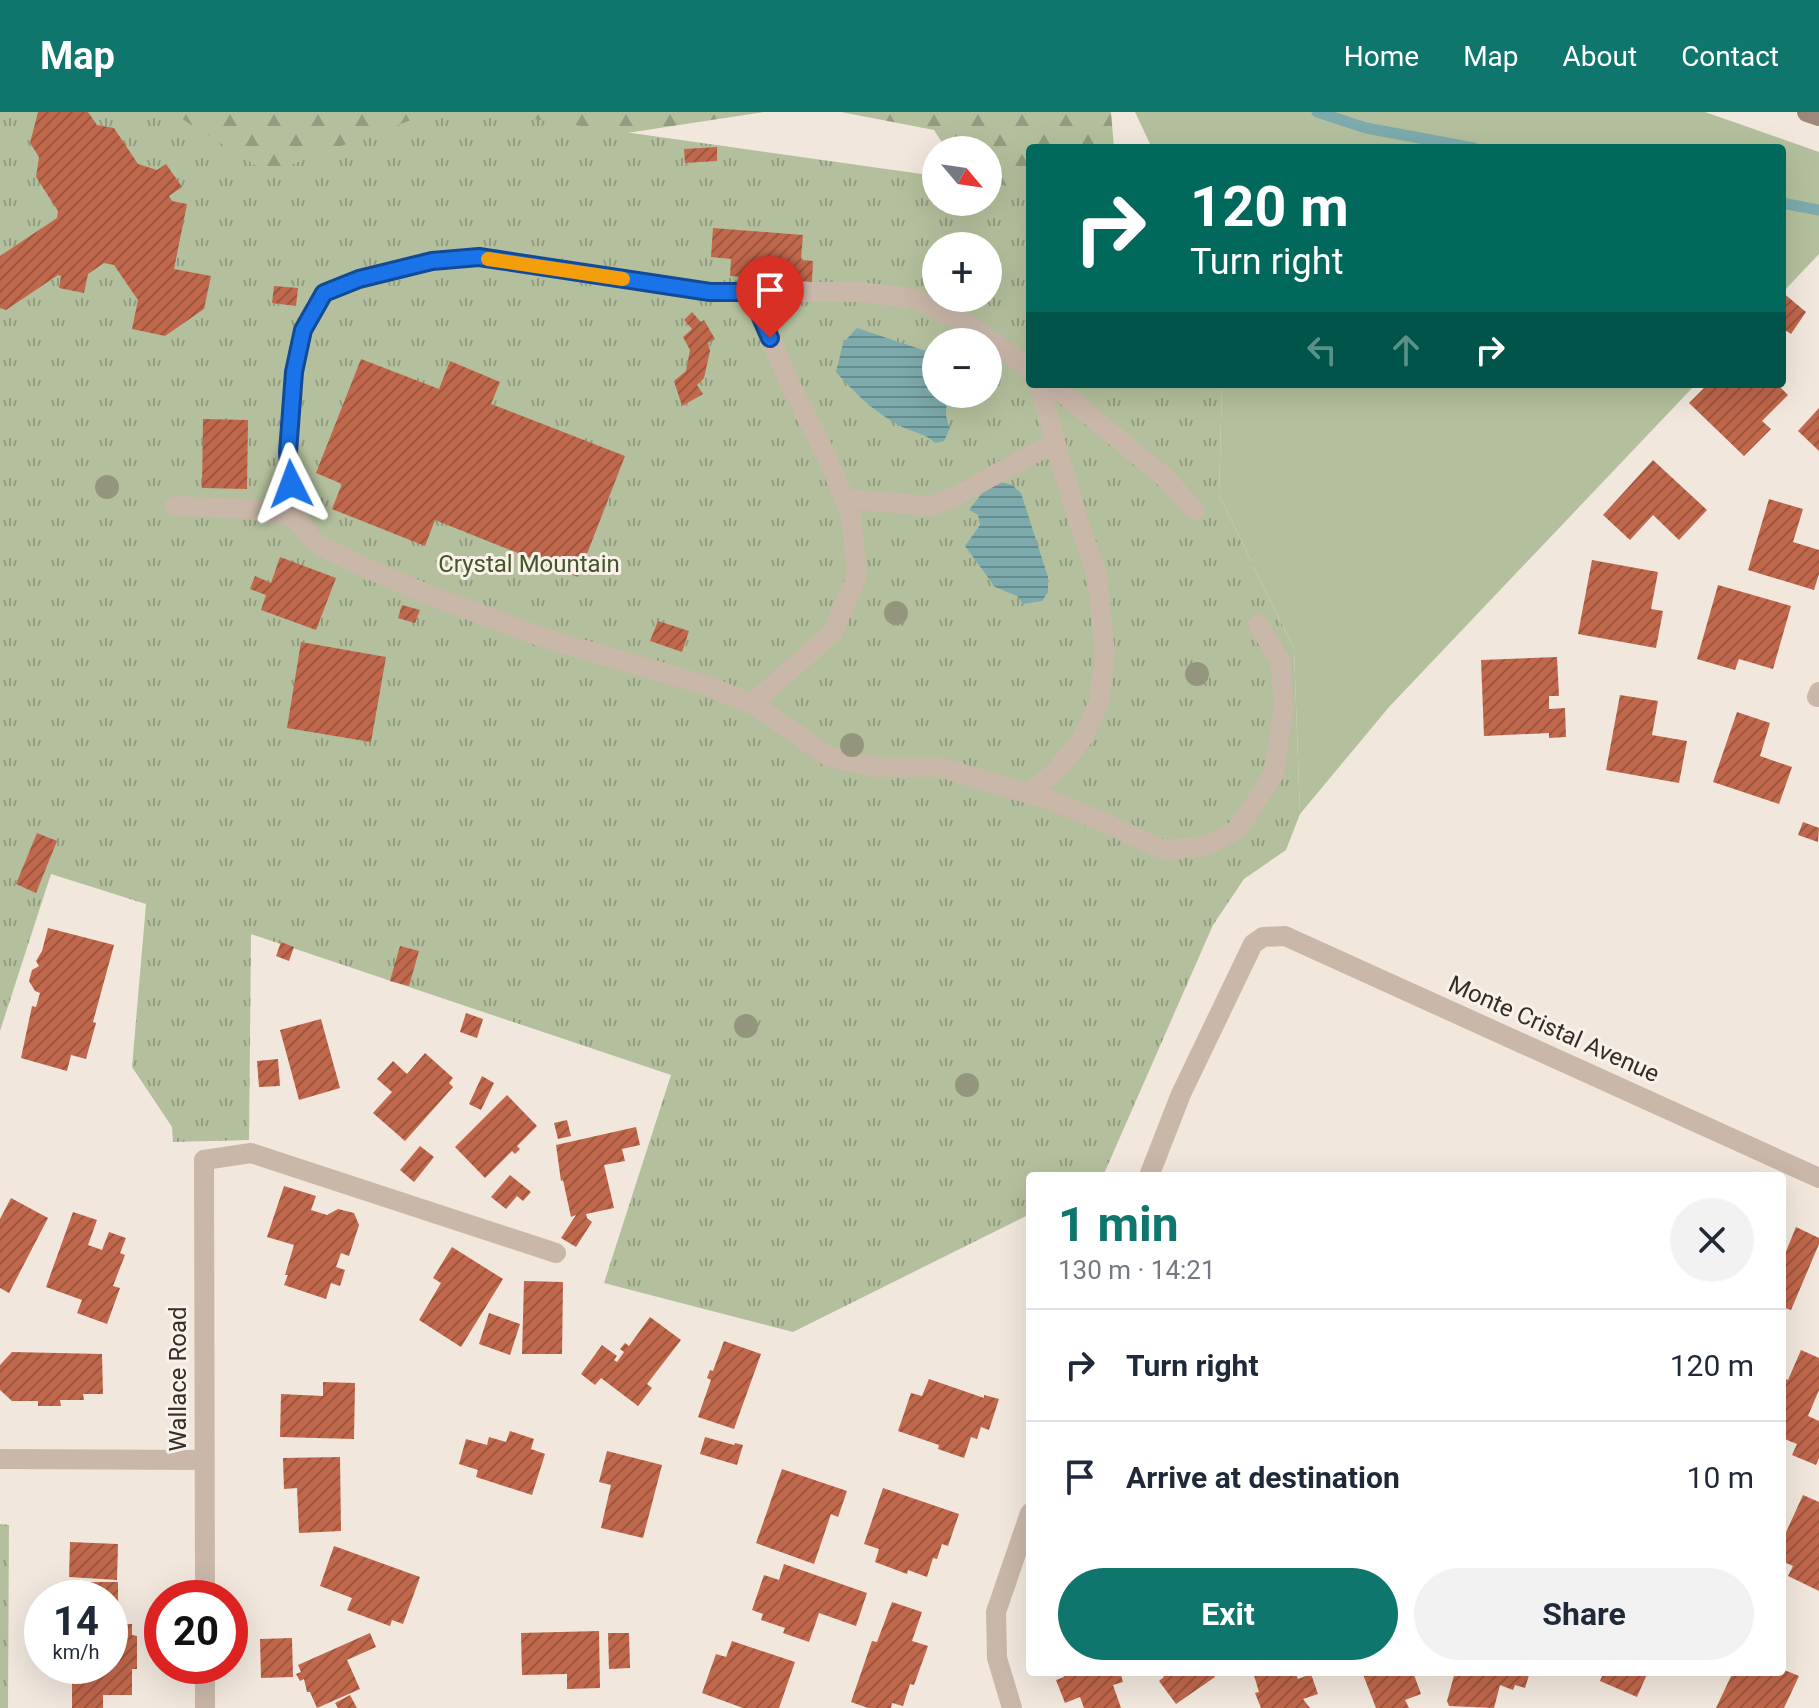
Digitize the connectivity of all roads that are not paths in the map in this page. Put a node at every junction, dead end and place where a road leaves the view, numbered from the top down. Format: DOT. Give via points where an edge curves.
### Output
graph roads {
  1 [pos="1807,112"];
  2 [pos="1819,116"];
  3 [pos="750,292"];
  4 [pos="1026,366"];
  5 [pos="1040,388"];
  6 [pos="1057,388"];
  7 [pos="1055,442"];
  8 [pos="845,499"];
  9 [pos="175,506"];
  10 [pos="1195,510"];
  11 [pos="293,516"];
  12 [pos="1258,624"];
  13 [pos="752,704"];
  14 [pos="1029,794"];
  15 [pos="1151,1172"];
  16 [pos="1810,1174"];
  17 [pos="556,1253"];
  18 [pos="0,1459"];
  19 [pos="204,1460"];
  20 [pos="1026,1525"];
  21 [pos="205,1580"];
  22 [pos="205,1684"];
  23 [pos="205,1708"];
  24 [pos="1012,1708"];
  1 -- 2 [label="street"];
  3 -- 4 [label="street" via="859,292 912,298 968,324"];
  3 -- 8 [label="street"];
  3 -- 11 [label="street" via="710,292 479,257 432,261 324,293 303,330 294,372 288,452"];
  5 -- 7 [label="street"];
  6 -- 10 [label="street" via="1163,476"];
  7 -- 8 [label="street" via="932,506"];
  7 -- 14 [label="street" via="1097,575 1105,653 1099,702 1082,739"];
  8 -- 13 [label="street" via="857,576 833,632"];
  9 -- 11 [label="street"];
  11 -- 13 [label="street" via="316,543 426,594"];
  12 -- 14 [label="street" via="1280,661 1284,704 1274,774 1238,829 1206,846 1163,850"];
  13 -- 14 [label="street" via="829,757 875,767 939,767"];
  15 -- 16 [label="street, Monte Cristal Avenue" via="1181,1094 1253,944 1263,937 1285,936"];
  17 -- 19 [label="street, Wallace Road" via="251,1153 204,1160"];
  18 -- 19 [label="street"];
  19 -- 21 [label="street, Wallace Road"];
  20 -- 24 [label="street" via="996,1612 997,1658"];
  22 -- 23 [label="street"];
}
